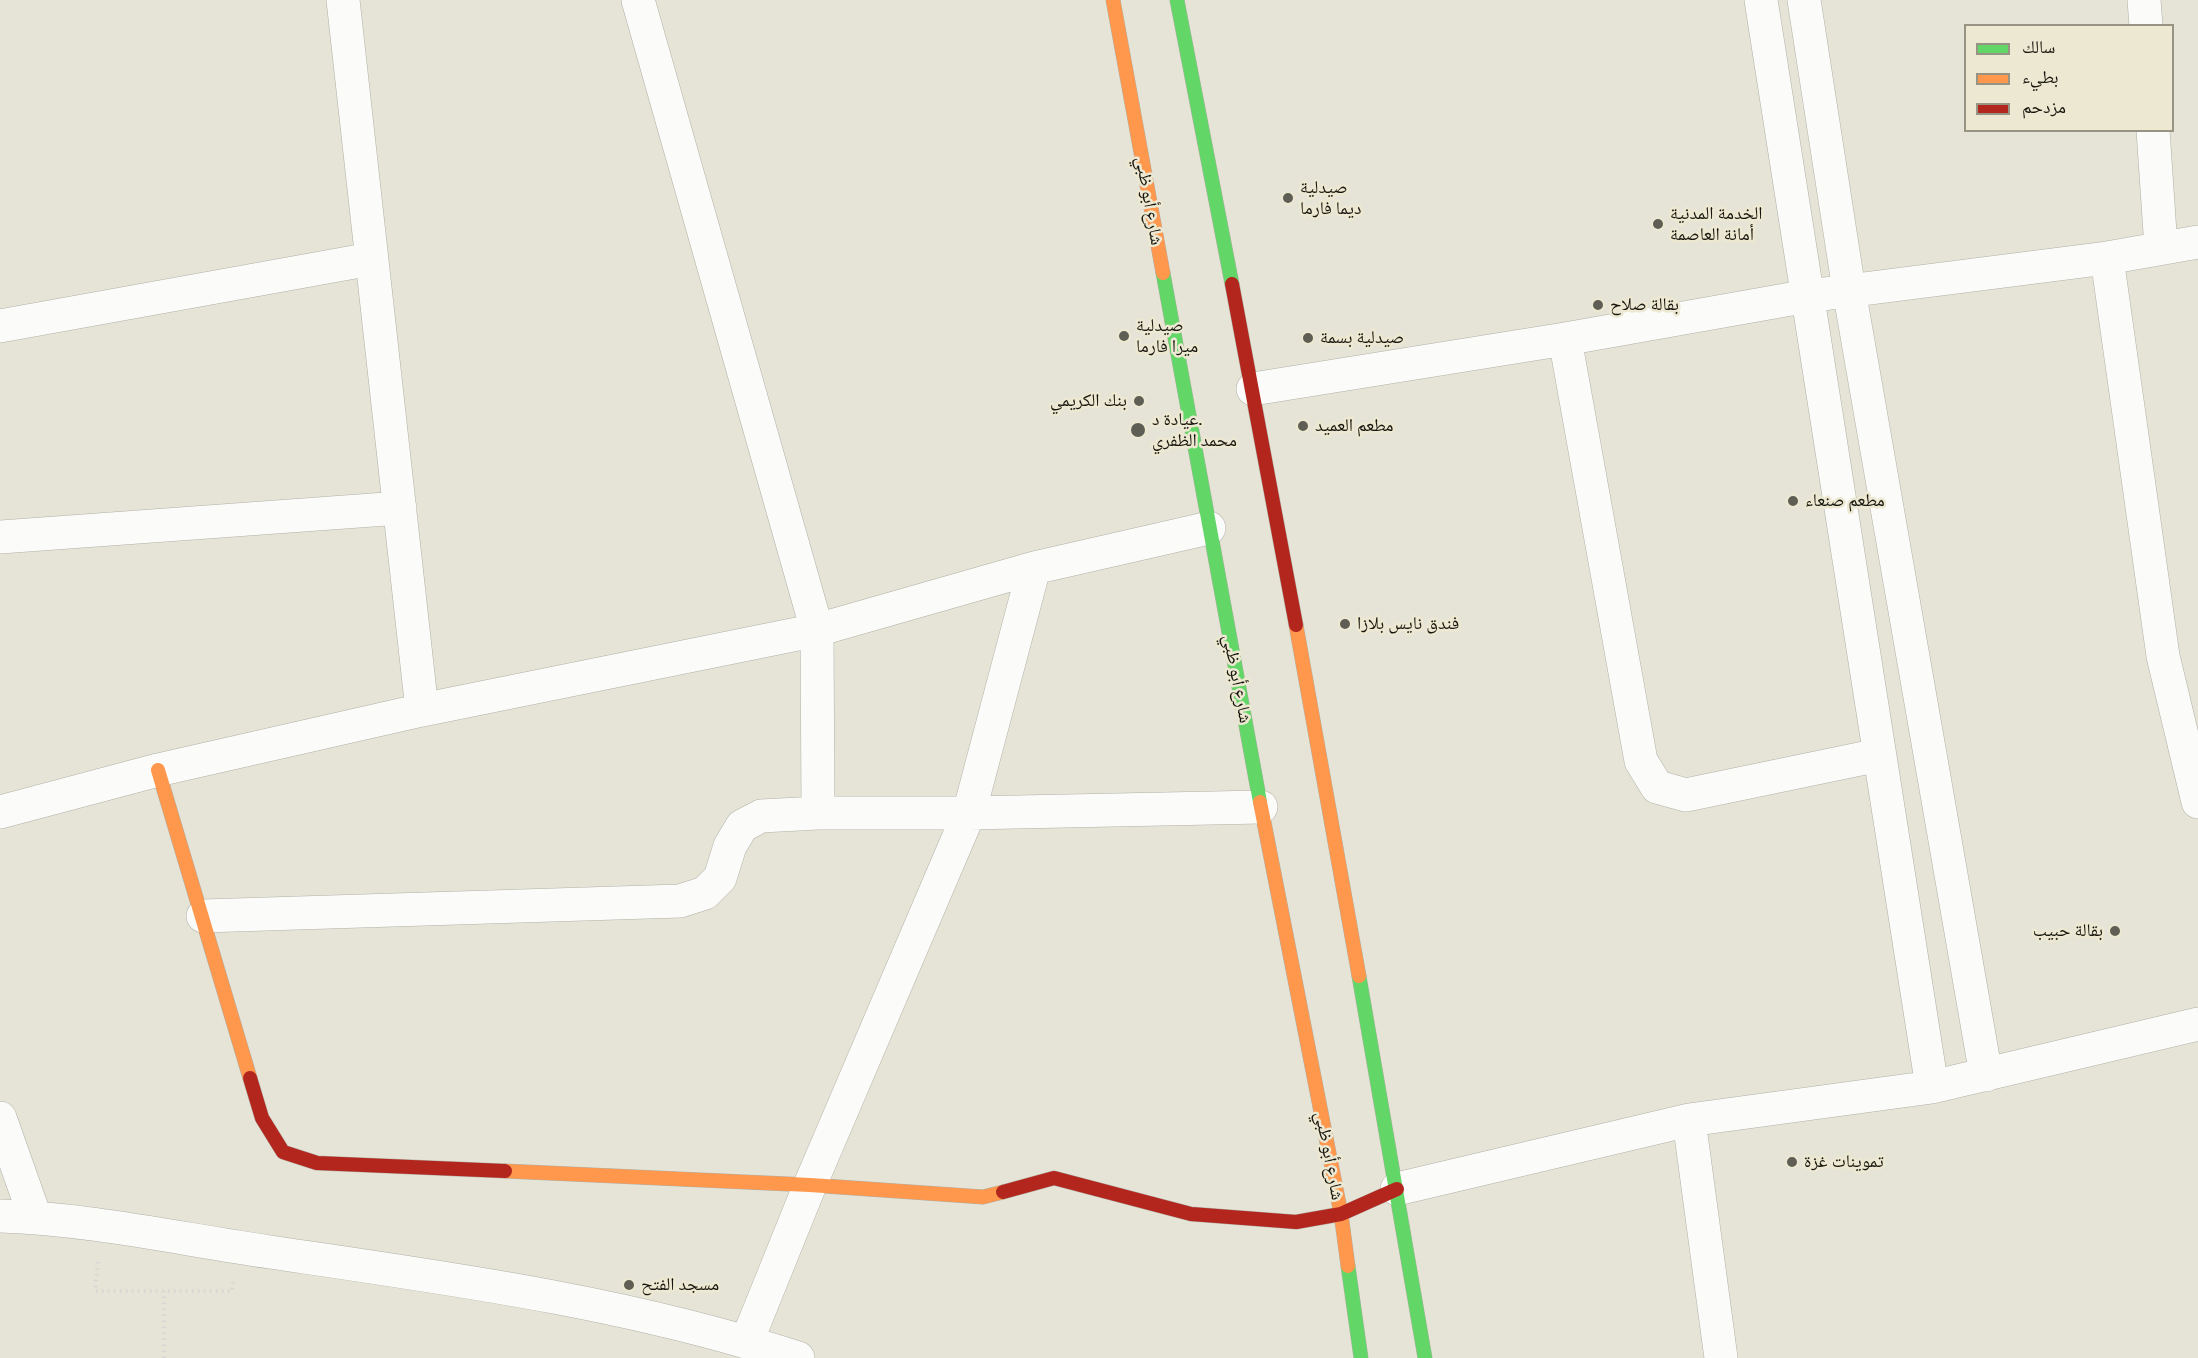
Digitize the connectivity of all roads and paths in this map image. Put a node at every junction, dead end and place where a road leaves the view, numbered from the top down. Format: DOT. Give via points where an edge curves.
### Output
graph roads {
  1 [pos="342,0"];
  2 [pos="638,0"];
  3 [pos="1113,0"];
  4 [pos="1177,0"];
  5 [pos="1761,0"];
  6 [pos="1804,0"];
  7 [pos="2144,0"];
  8 [pos="2146,24"];
  9 [pos="2153,132"];
  10 [pos="2198,242"];
  11 [pos="2161,248"];
  12 [pos="2107,258"];
  13 [pos="371,259"];
  14 [pos="1849,291"];
  15 [pos="1808,296"];
  16 [pos="0,326"];
  17 [pos="1565,339"];
  18 [pos="1253,389"];
  19 [pos="400,508"];
  20 [pos="1209,528"];
  21 [pos="0,537"];
  22 [pos="1034,568"];
  23 [pos="817,630"];
  24 [pos="422,710"];
  25 [pos="1879,755"];
  26 [pos="158,770"];
  27 [pos="2198,802"];
  28 [pos="1261,807"];
  29 [pos="0,812"];
  30 [pos="818,813"];
  31 [pos="969,813"];
  32 [pos="203,916"];
  33 [pos="2198,1024"];
  34 [pos="1986,1075"];
  35 [pos="1932,1088"];
  36 [pos="0,1118"];
  37 [pos="1689,1120"];
  38 [pos="810,1185"];
  39 [pos="1396,1189"];
  40 [pos="1341,1214"];
  41 [pos="0,1216"];
  42 [pos="35,1217"];
  43 [pos="95,1291"];
  44 [pos="164,1291"];
  45 [pos="232,1292"];
  46 [pos="747,1341"];
  47 [pos="164,1358"];
  48 [pos="798,1358"];
  49 [pos="1361,1358"];
  50 [pos="1425,1358"];
  51 [pos="1721,1358"];
  1 -- 13 [label="street"];
  2 -- 23 [label="street"];
  3 -- 20 [label="main road, شارع أبو ظبي"];
  4 -- 18 [label="main road"];
  5 -- 15 [label="street"];
  6 -- 14 [label="street"];
  7 -- 8 [label="street"];
  9 -- 11 [label="street"];
  10 -- 11 [label="street"];
  11 -- 12 [label="street"];
  12 -- 14 [label="street"];
  12 -- 27 [label="street" via="2163,656"];
  13 -- 16 [label="street"];
  13 -- 19 [label="street"];
  14 -- 15 [label="street"];
  14 -- 34 [label="street"];
  15 -- 17 [label="street"];
  15 -- 25 [label="street"];
  17 -- 18 [label="street"];
  17 -- 25 [label="street" via="1641,761 1657,787 1686,795"];
  18 -- 39 [label="main road"];
  19 -- 21 [label="street"];
  19 -- 24 [label="street"];
  20 -- 22 [label="street"];
  20 -- 28 [label="main road, شارع أبو ظبي"];
  22 -- 23 [label="street"];
  22 -- 31 [label="street"];
  23 -- 24 [label="street"];
  23 -- 30 [label="street"];
  24 -- 26 [label="street"];
  25 -- 35 [label="street"];
  26 -- 29 [label="street"];
  26 -- 32 [label="main road"];
  28 -- 31 [label="street"];
  28 -- 40 [label="main road, شارع أبو ظبي"];
  30 -- 31 [label="street"];
  30 -- 32 [label="street" via="761,816 742,826 730,846 720,878 705,893 680,901"];
  31 -- 38 [label="street"];
  32 -- 38 [label="main road" via="262,1118 283,1152 317,1164"];
  33 -- 34 [label="street"];
  34 -- 35 [label="street"];
  35 -- 37 [label="street"];
  36 -- 42 [label="street"];
  37 -- 39 [label="street"];
  37 -- 51 [label="street"];
  38 -- 40 [label="main road" via="983,1197 1054,1178 1191,1214 1296,1222"];
  38 -- 46 [label="street"];
  39 -- 40 [label="main road"];
  39 -- 50 [label="main road"];
  40 -- 49 [label="main road, شارع أبو ظبي"];
  41 -- 42 [label="street"];
  42 -- 46 [label="street" via="554,1297"];
  43 -- 44 [label="path"];
  44 -- 45 [label="path"];
  44 -- 47 [label="path"];
  46 -- 48 [label="street"];
}
